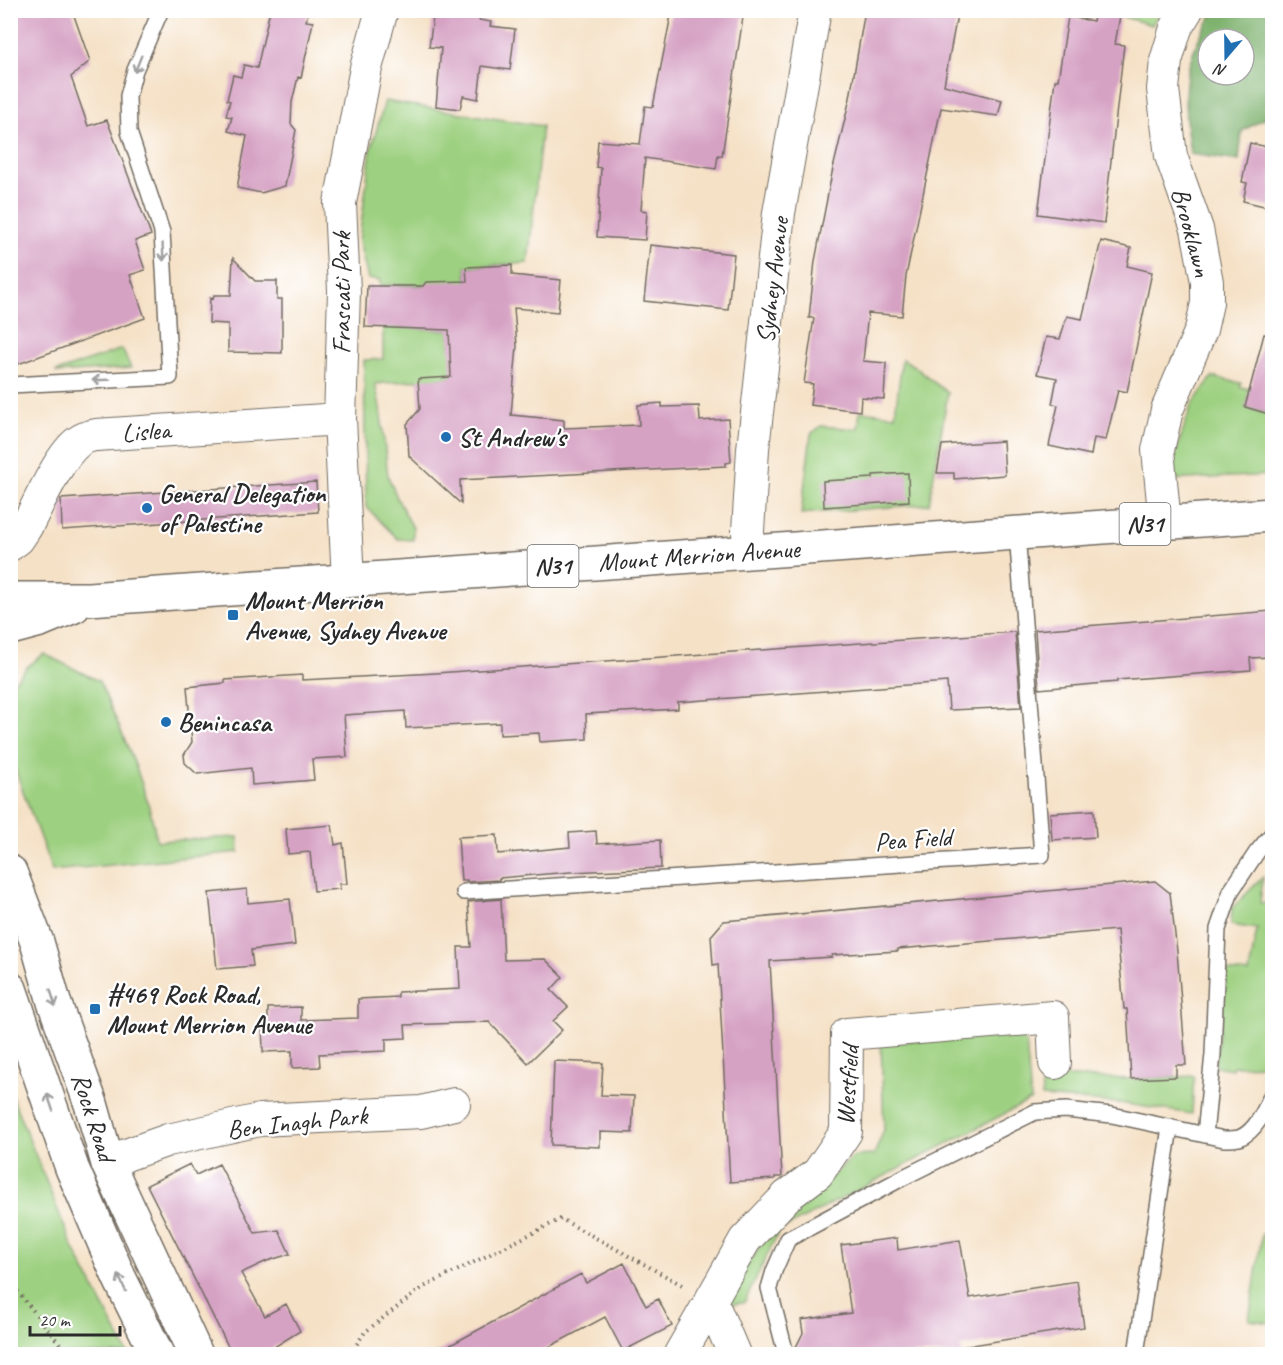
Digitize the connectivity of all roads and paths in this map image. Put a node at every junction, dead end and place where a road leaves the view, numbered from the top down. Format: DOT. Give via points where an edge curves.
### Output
graph roads {
  1 [pos="161,10"];
  2 [pos="382,10"];
  3 [pos="815,10"];
  4 [pos="1187,10"];
  5 [pos="10,385"];
  6 [pos="340,419"];
  7 [pos="1272,515"];
  8 [pos="1165,523"];
  9 [pos="1017,533"];
  10 [pos="10,545"];
  11 [pos="749,551"];
  12 [pos="348,581"];
  13 [pos="10,599"];
  14 [pos="89,599"];
  15 [pos="10,628"];
  16 [pos="1272,834"];
  17 [pos="10,872"];
  18 [pos="464,892"];
  19 [pos="10,989"];
  20 [pos="1055,1063"];
  21 [pos="1272,1094"];
  22 [pos="454,1104"];
  23 [pos="1170,1127"];
  24 [pos="1205,1135"];
  25 [pos="108,1164"];
  26 [pos="10,1282"];
  27 [pos="711,1300"];
  28 [pos="68,1354"];
  29 [pos="157,1354"];
  30 [pos="196,1354"];
  31 [pos="350,1354"];
  32 [pos="680,1354"];
  33 [pos="734,1354"];
  34 [pos="786,1354"];
  35 [pos="1136,1354"];
  1 -- 5 [label="lane, one-way" via="128,96 129,132 162,232 170,377"];
  2 -- 6 [label="street, Frascati Park" via="366,68 340,203 344,291"];
  3 -- 11 [label="street, Sydney Avenue" via="779,213 753,448"];
  4 -- 8 [label="street, Brooklawn" via="1176,28 1163,88 1170,156 1197,229 1207,303 1201,330 1167,410 1158,450"];
  6 -- 10 [label="street, Lislea" via="87,437 68,452 26,527"];
  6 -- 12 [label="street, Frascati Park"];
  7 -- 8 [label="main road, Mount Merrion Avenue / N31"];
  8 -- 9 [label="main road, Mount Merrion Avenue / N31"];
  9 -- 11 [label="main road, Mount Merrion Avenue / N31"];
  9 -- 18 [label="lane, Pea Field" via="1042,855"];
  11 -- 12 [label="main road, Mount Merrion Avenue / N31"];
  12 -- 14 [label="main road, Mount Merrion Avenue / N31"];
  13 -- 14 [label="main road, Mount Merrion Avenue / N31"];
  14 -- 15 [label="main road, Mount Merrion Avenue / N31"];
  16 -- 24 [label="lane" via="1231,891 1218,929"];
  17 -- 25 [label="main road, Rock Road, one-way" via="37,942"];
  29 -- 19 [label="main road, Rock Road, one-way" via="72,1168"];
  20 -- 27 [label="street, Westfield" via="1053,1017 847,1034 846,1132 818,1173 787,1196 745,1240"];
  21 -- 24 [label="lane" via="1247,1134 1224,1139"];
  22 -- 25 [label="street, Ben Inagh Park" via="421,1112 260,1120 168,1140"];
  23 -- 24 [label="lane"];
  23 -- 34 [label="lane" via="1112,1115 1066,1110 1035,1112 788,1239 769,1288"];
  23 -- 35 [label="lane"];
  25 -- 30 [label="main road, Rock Road"];
  26 -- 28 [label="path"];
  27 -- 31 [label="path" via="561,1219 422,1288 365,1332"];
  27 -- 32 [label="street"];
  27 -- 33 [label="street"];
}
